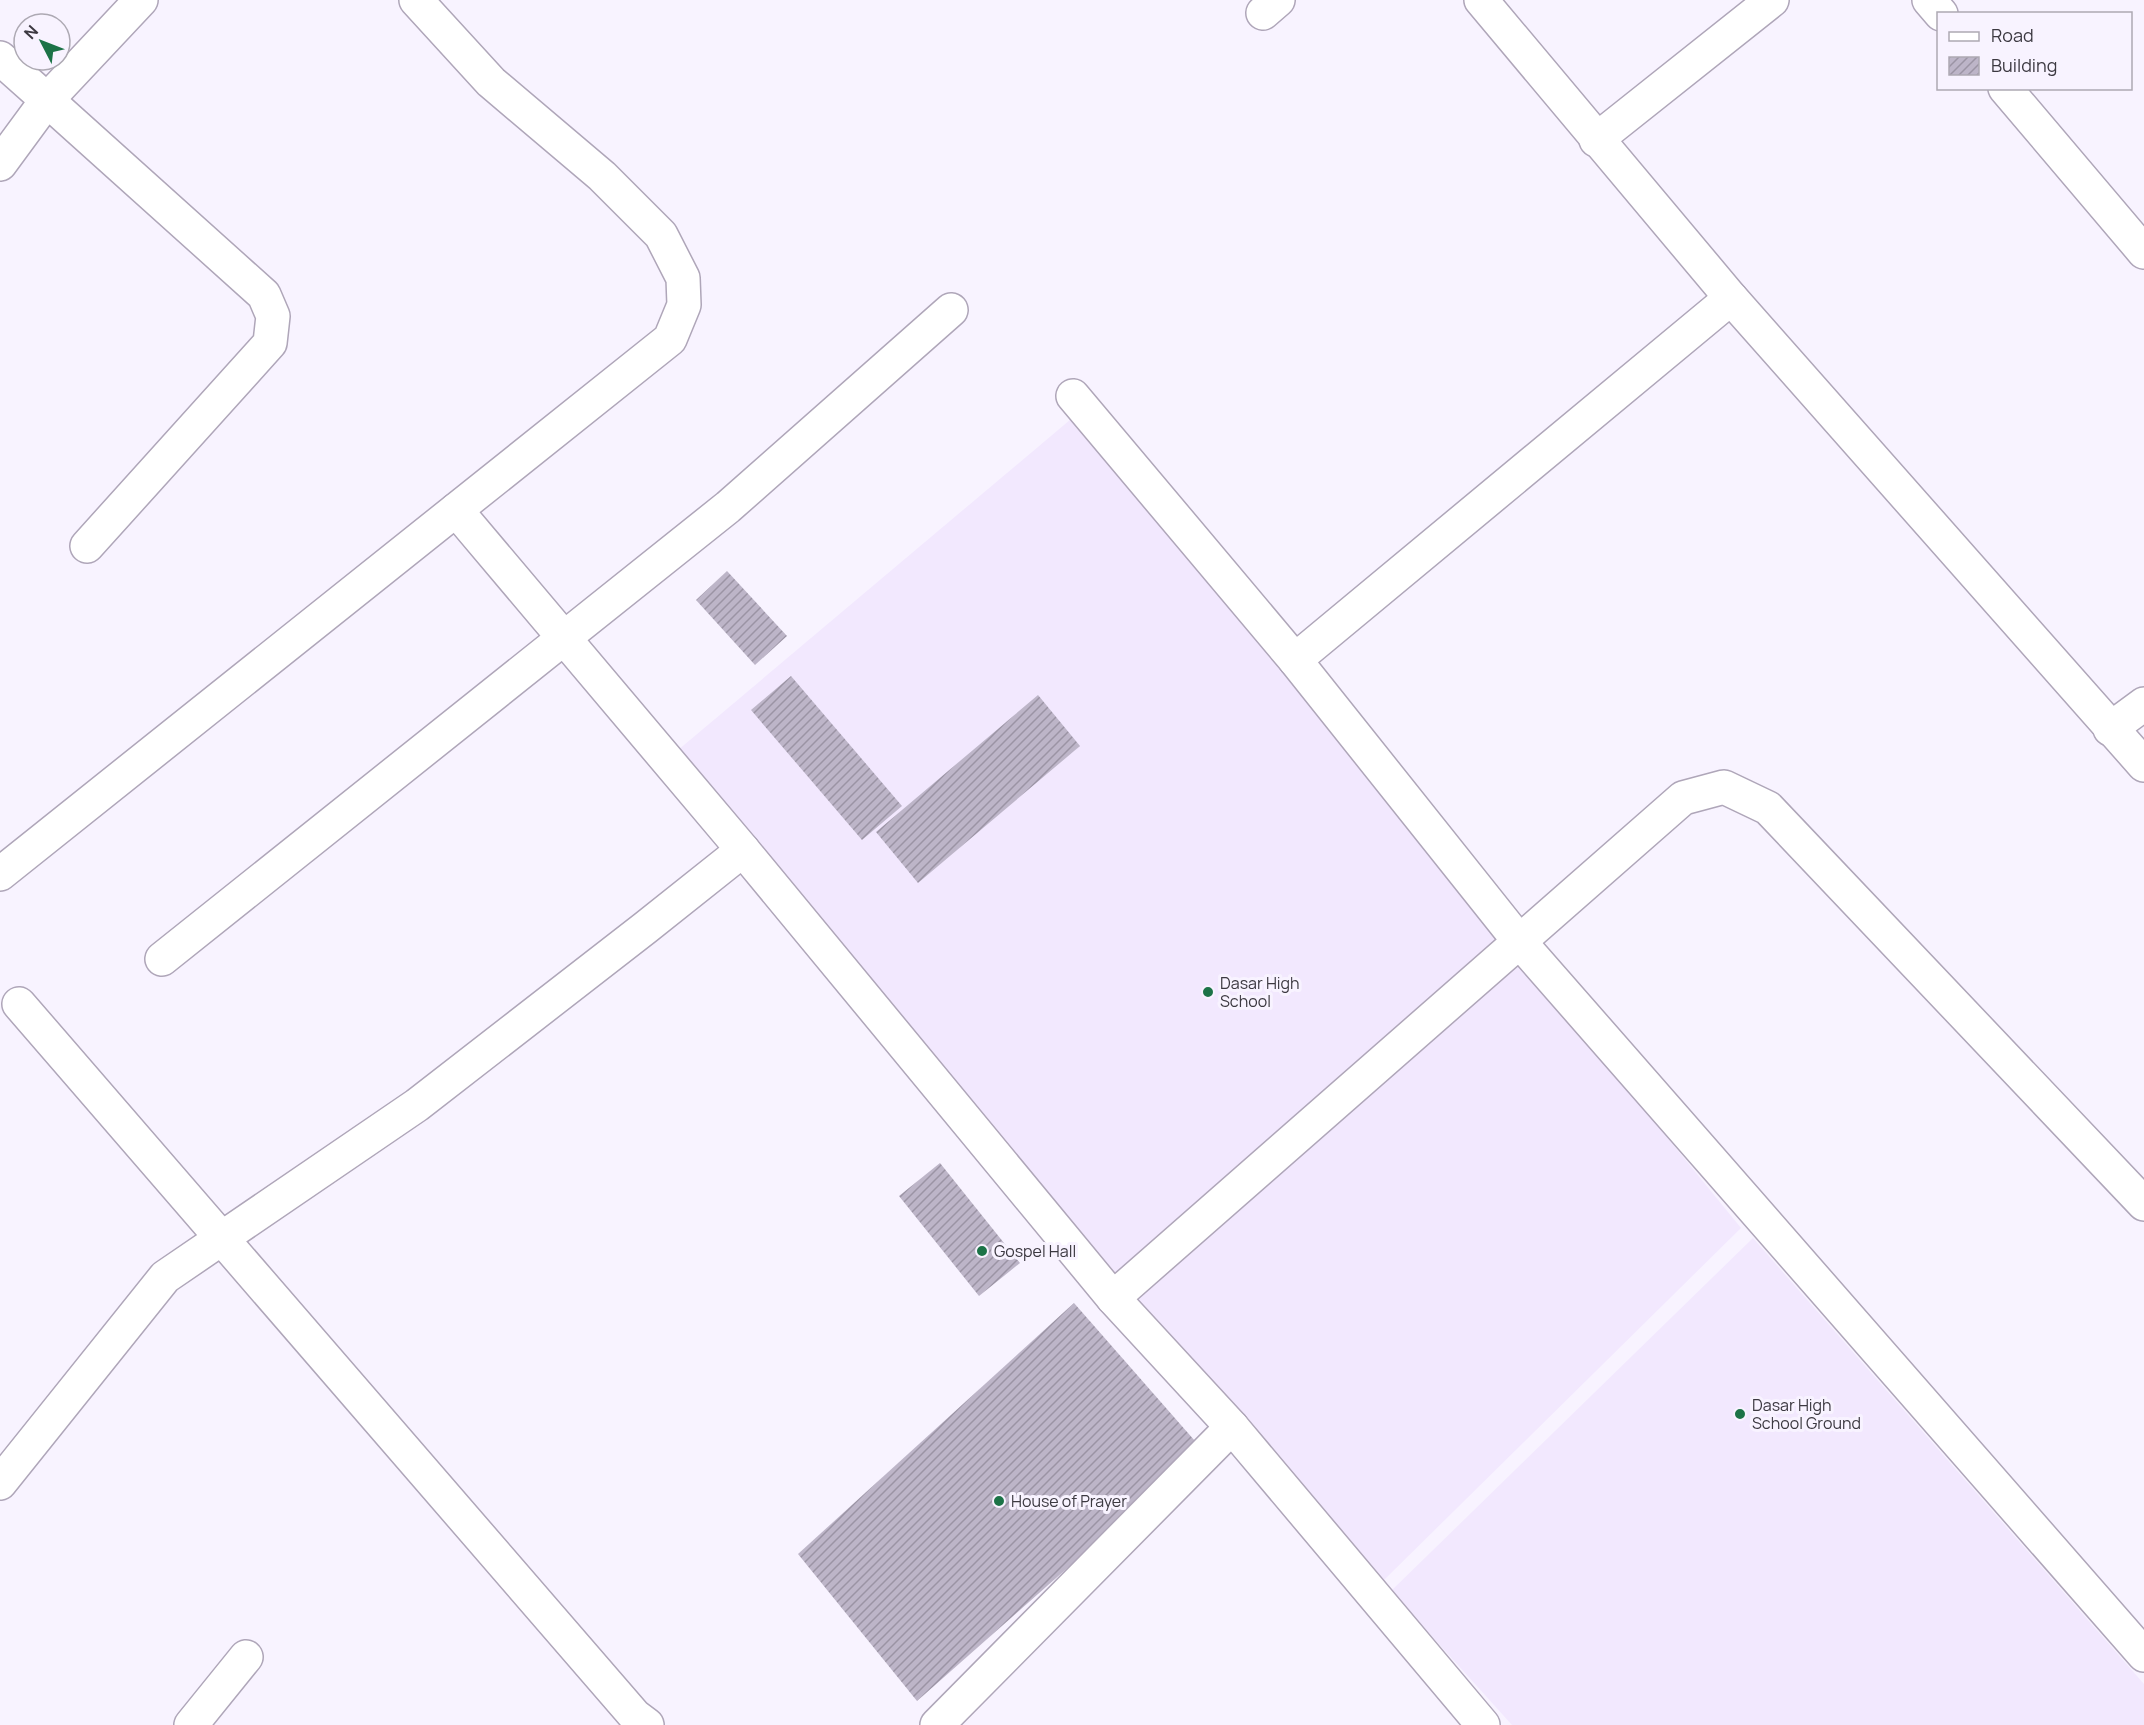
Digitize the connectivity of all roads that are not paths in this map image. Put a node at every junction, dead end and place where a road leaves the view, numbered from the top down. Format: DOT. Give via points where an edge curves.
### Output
graph roads {
  1 [pos="141,0"];
  2 [pos="416,0"];
  3 [pos="1481,0"];
  4 [pos="1772,0"];
  5 [pos="1929,0"];
  6 [pos="1939,12"];
  7 [pos="0,58"];
  8 [pos="2007,90"];
  9 [pos="47,100"];
  10 [pos="1596,140"];
  11 [pos="0,164"];
  12 [pos="2144,252"];
  13 [pos="1731,298"];
  14 [pos="951,310"];
  15 [pos="1073,396"];
  16 [pos="456,510"];
  17 [pos="87,546"];
  18 [pos="564,638"];
  19 [pos="1295,660"];
  20 [pos="2144,704"];
  21 [pos="2110,729"];
  22 [pos="2144,765"];
  23 [pos="742,850"];
  24 [pos="0,874"];
  25 [pos="1519,940"];
  26 [pos="162,959"];
  27 [pos="19,1004"];
  28 [pos="2144,1204"];
  29 [pos="222,1240"];
  30 [pos="1113,1298"];
  31 [pos="1232,1427"];
  32 [pos="0,1483"];
  33 [pos="2144,1655"];
  34 [pos="246,1657"];
  35 [pos="637,1722"];
  36 [pos="191,1725"];
  37 [pos="937,1725"];
  38 [pos="1483,1725"];
  1 -- 9 [label="street"];
  2 -- 16 [label="street" via="491,82 602,176 661,235 683,278 684,305 670,339"];
  3 -- 10 [label="street"];
  4 -- 10 [label="street"];
  5 -- 6 [label="street"];
  7 -- 9 [label="street"];
  8 -- 12 [label="street"];
  9 -- 11 [label="street"];
  9 -- 17 [label="street" via="264,295 273,316 270,343"];
  10 -- 13 [label="street"];
  13 -- 19 [label="street"];
  13 -- 21 [label="street"];
  14 -- 18 [label="street" via="728,507"];
  15 -- 19 [label="street"];
  16 -- 18 [label="street"];
  16 -- 24 [label="street"];
  18 -- 23 [label="street"];
  18 -- 26 [label="street"];
  19 -- 25 [label="street"];
  20 -- 21 [label="street"];
  21 -- 22 [label="street"];
  23 -- 29 [label="street" via="417,1106"];
  23 -- 30 [label="street"];
  25 -- 28 [label="street" via="1683,798 1724,787 1768,808"];
  25 -- 30 [label="street"];
  25 -- 33 [label="street"];
  27 -- 29 [label="street"];
  29 -- 32 [label="street" via="165,1277"];
  29 -- 35 [label="street"];
  30 -- 31 [label="street"];
  31 -- 37 [label="street"];
  31 -- 38 [label="street"];
  34 -- 36 [label="street"];
}
